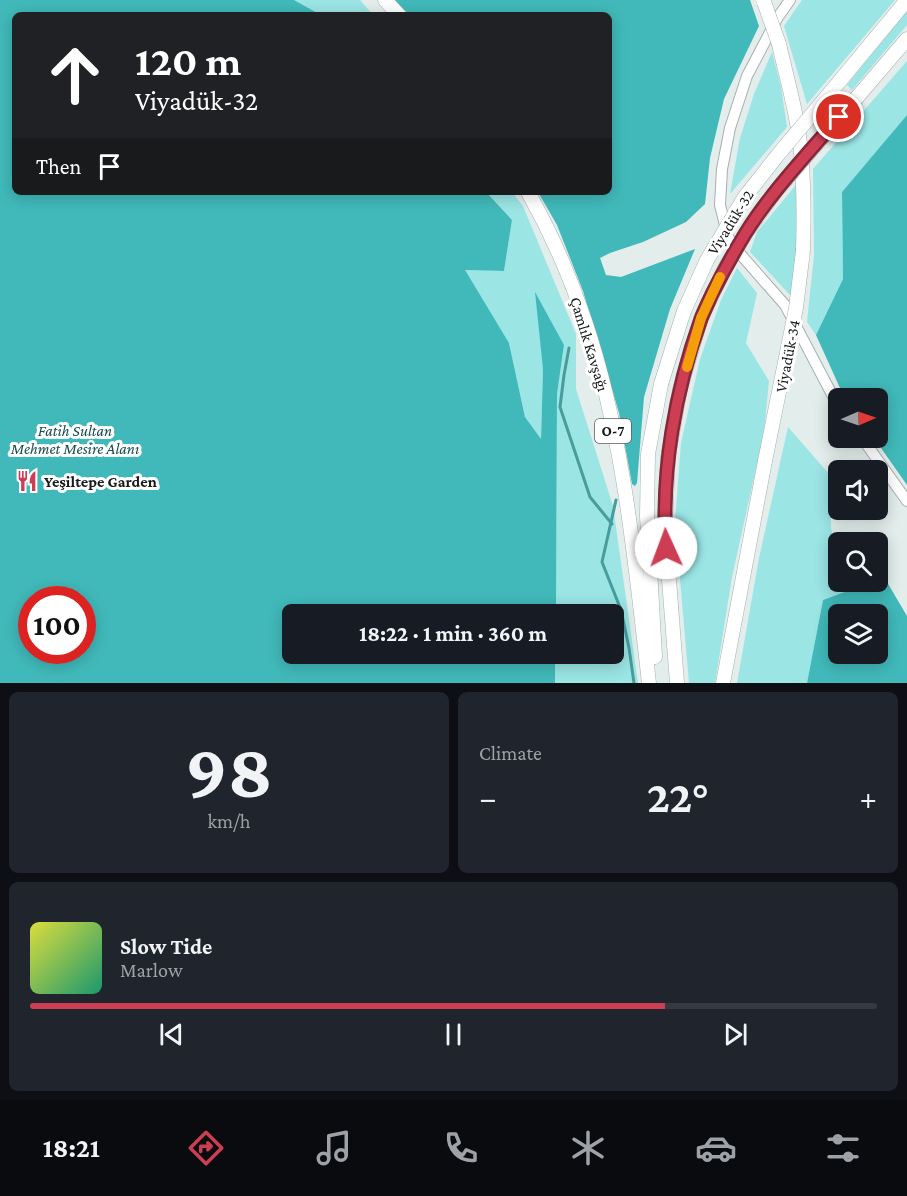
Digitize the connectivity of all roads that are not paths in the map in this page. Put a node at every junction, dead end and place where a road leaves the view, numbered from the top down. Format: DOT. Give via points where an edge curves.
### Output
graph roads {
  1 [pos="385,0"];
  2 [pos="790,0"];
  3 [pos="907,0"];
  4 [pos="764,1"];
  5 [pos="396,12"];
  6 [pos="907,39"];
  7 [pos="530,195"];
  8 [pos="829,388"];
  9 [pos="869,448"];
  10 [pos="907,501"];
  11 [pos="649,683"];
  12 [pos="656,683"];
  13 [pos="677,683"];
  14 [pos="723,683"];
  1 -- 5 [label="highway"];
  2 -- 8 [label="main road" via="747,76 730,128 720,205 728,237 785,305"];
  3 -- 12 [label="highway, Viyadük-32 / O-7, bridge" via="744,198 707,260 684,311 661,384 648,454 646,516"];
  4 -- 14 [label="highway, Viyadük-34, bridge" via="779,44 801,151 803,250 796,308"];
  6 -- 13 [label="highway, Viyadük-32, bridge" via="776,191 725,268 701,318 680,389 668,457 665,528"];
  7 -- 11 [label="highway, Çamlık Kavşağı / O-7" via="567,273 600,373 635,554"];
  9 -- 10 [label="main road"];
}
